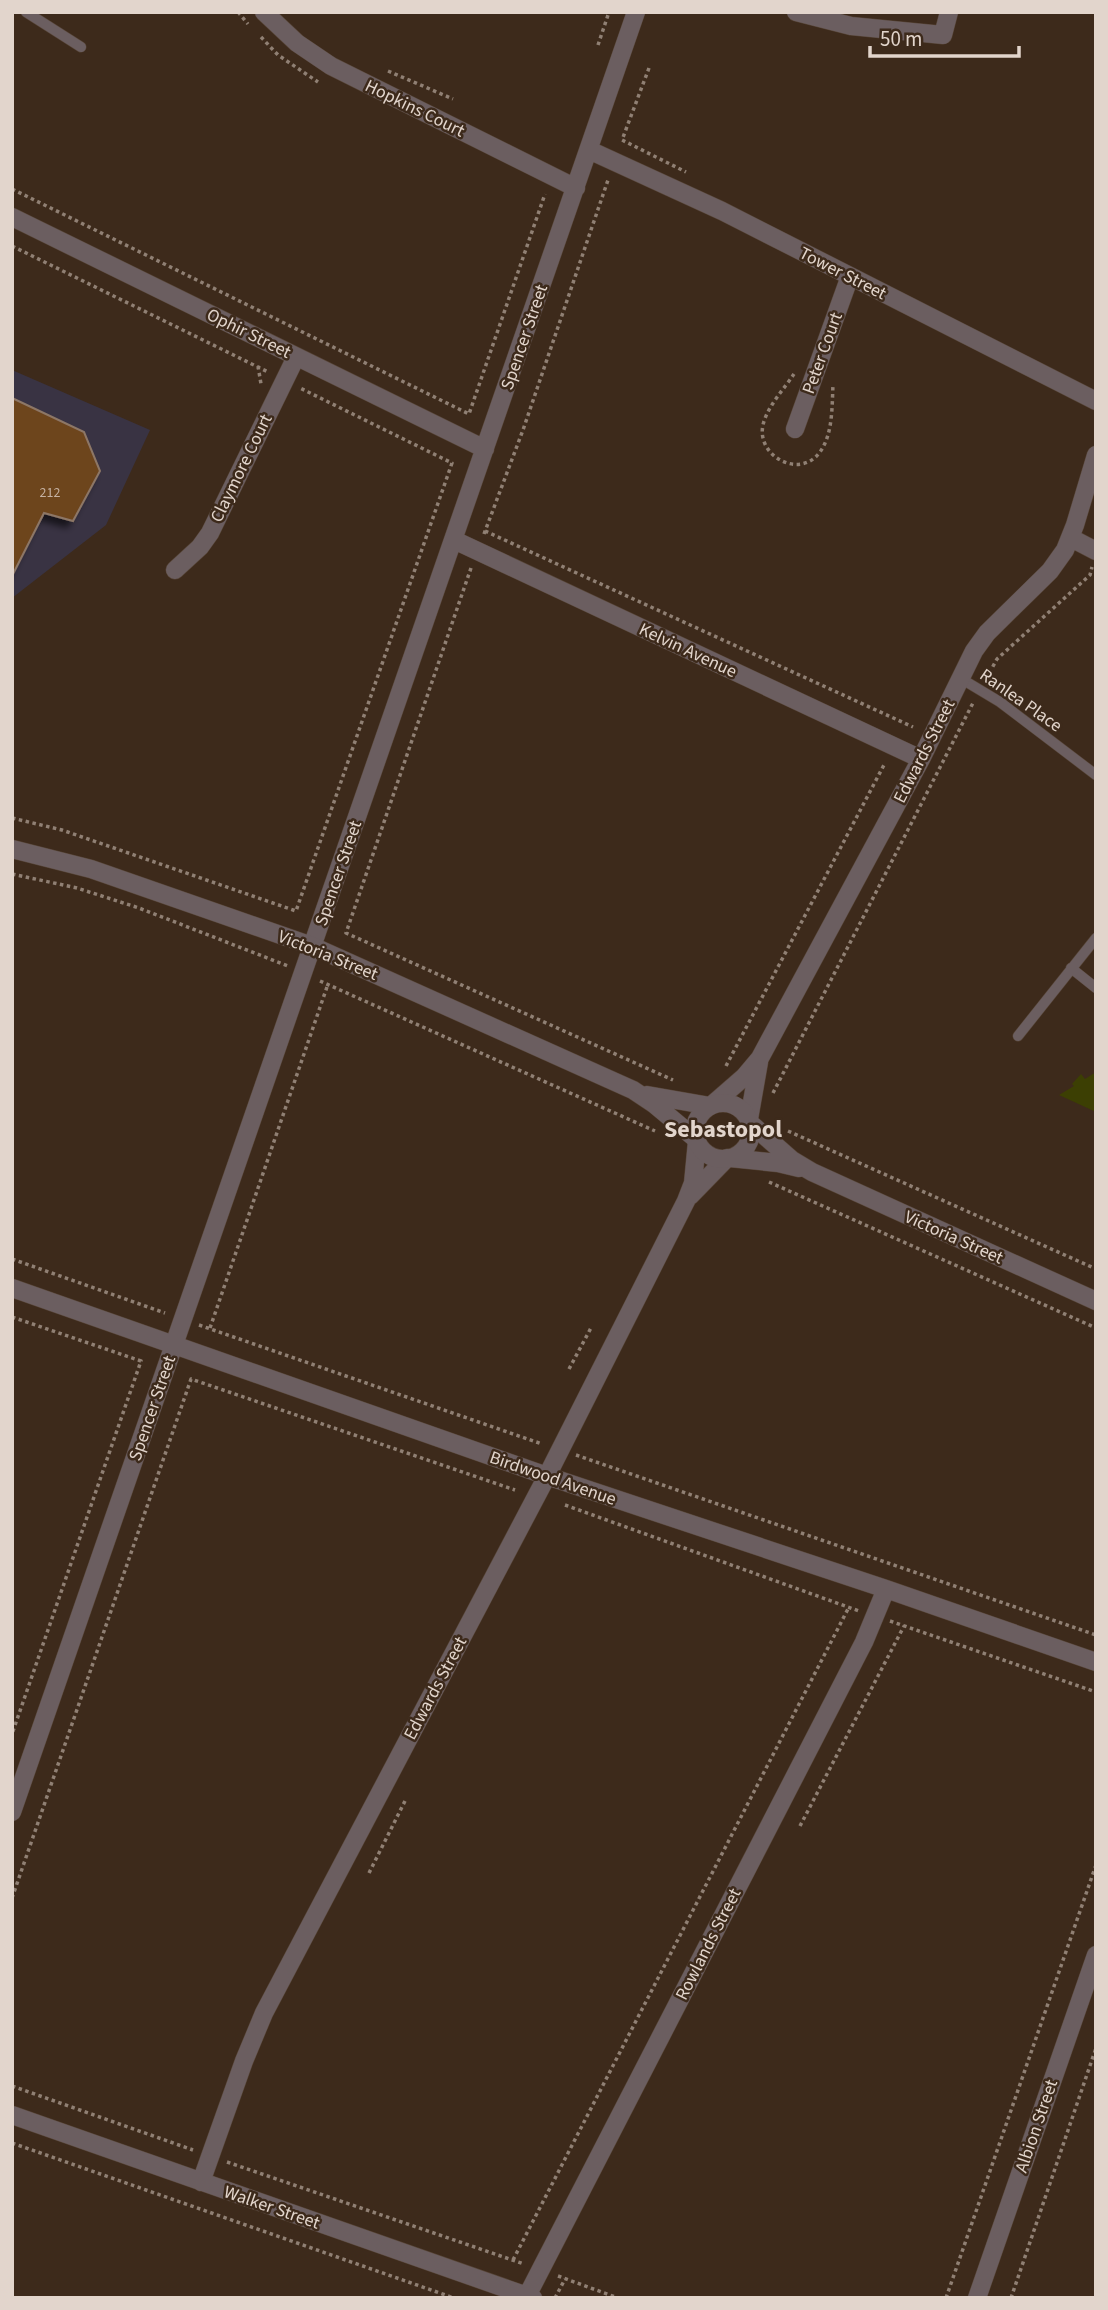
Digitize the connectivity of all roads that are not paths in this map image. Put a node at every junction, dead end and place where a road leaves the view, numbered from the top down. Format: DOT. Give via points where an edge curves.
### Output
graph roads {
  1 [pos="26,12"];
  2 [pos="264,12"];
  3 [pos="636,12"];
  4 [pos="796,12"];
  5 [pos="949,12"];
  6 [pos="81,47"];
  7 [pos="589,150"];
  8 [pos="576,188"];
  9 [pos="12,217"];
  10 [pos="850,276"];
  11 [pos="296,357"];
  12 [pos="1096,401"];
  13 [pos="795,429"];
  14 [pos="485,449"];
  15 [pos="1096,455"];
  16 [pos="1071,538"];
  17 [pos="454,540"];
  18 [pos="1094,557"];
  19 [pos="175,570"];
  20 [pos="960,678"];
  21 [pos="921,759"];
  22 [pos="1096,775"];
  23 [pos="12,849"];
  24 [pos="1096,937"];
  25 [pos="312,946"];
  26 [pos="1071,968"];
  27 [pos="1096,988"];
  28 [pos="1018,1036"];
  29 [pos="760,1058"];
  30 [pos="633,1090"];
  31 [pos="712,1105"];
  32 [pos="749,1121"];
  33 [pos="696,1140"];
  34 [pos="728,1158"];
  35 [pos="812,1172"];
  36 [pos="686,1201"];
  37 [pos="12,1288"];
  38 [pos="1096,1301"];
  39 [pos="175,1345"];
  40 [pos="547,1476"];
  41 [pos="886,1589"];
  42 [pos="1096,1662"];
  43 [pos="12,1812"];
  44 [pos="1096,1955"];
  45 [pos="12,2115"];
  46 [pos="201,2182"];
  47 [pos="529,2297"];
  48 [pos="976,2298"];
  1 -- 6 [label="lane"];
  2 -- 8 [label="street, Hopkins Court" via="331,66"];
  3 -- 7 [label="street, Spencer Street"];
  4 -- 5 [label="street" via="851,26 943,35"];
  7 -- 8 [label="street, Spencer Street"];
  7 -- 10 [label="street, Tower Street"];
  8 -- 14 [label="street, Spencer Street"];
  9 -- 11 [label="street, Ophir Street"];
  10 -- 12 [label="street, Tower Street"];
  10 -- 13 [label="street, Peter Court"];
  11 -- 14 [label="street, Ophir Street"];
  11 -- 19 [label="street, Claymore Court" via="210,533"];
  14 -- 17 [label="street, Spencer Street"];
  15 -- 16 [label="street, Edwards Street"];
  16 -- 18 [label="street"];
  16 -- 20 [label="street, Edwards Street" via="1050,572 979,642"];
  17 -- 21 [label="street, Kelvin Avenue"];
  17 -- 25 [label="street, Spencer Street"];
  20 -- 21 [label="street, Edwards Street"];
  20 -- 22 [label="lane, Ranlea Place" via="981,688"];
  21 -- 29 [label="street, Edwards Street"];
  23 -- 25 [label="street, Victoria Street" via="91,869"];
  24 -- 26 [label="lane"];
  25 -- 30 [label="street, Victoria Street"];
  25 -- 39 [label="street, Spencer Street"];
  26 -- 27 [label="lane"];
  26 -- 28 [label="lane"];
  29 -- 31 [label="street, Edwards Street"];
  29 -- 32 [label="street, Edwards Street"];
  30 -- 31 [label="street, Victoria Street"];
  30 -- 33 [label="street, Victoria Street"];
  31 -- 32 [label="street" via="734,1105"];
  31 -- 33 [label="street" via="698,1118"];
  32 -- 34 [label="street" via="747,1145"];
  32 -- 35 [label="street, Victoria Street"];
  33 -- 34 [label="street" via="711,1156"];
  33 -- 36 [label="street, Edwards Street" via="694,1174"];
  34 -- 35 [label="street, Victoria Street"];
  34 -- 36 [label="street, Edwards Street"];
  35 -- 38 [label="street, Victoria Street"];
  36 -- 40 [label="street, Edwards Street"];
  37 -- 39 [label="street, Birdwood Avenue"];
  39 -- 40 [label="street, Birdwood Avenue"];
  39 -- 43 [label="street, Spencer Street"];
  40 -- 41 [label="street, Birdwood Avenue"];
  40 -- 46 [label="street, Edwards Street" via="264,2013"];
  41 -- 42 [label="street, Birdwood Avenue"];
  41 -- 47 [label="street, Rowlands Street"];
  44 -- 48 [label="street, Albion Street"];
  45 -- 46 [label="street, Walker Street"];
  46 -- 47 [label="street, Walker Street"];
}
